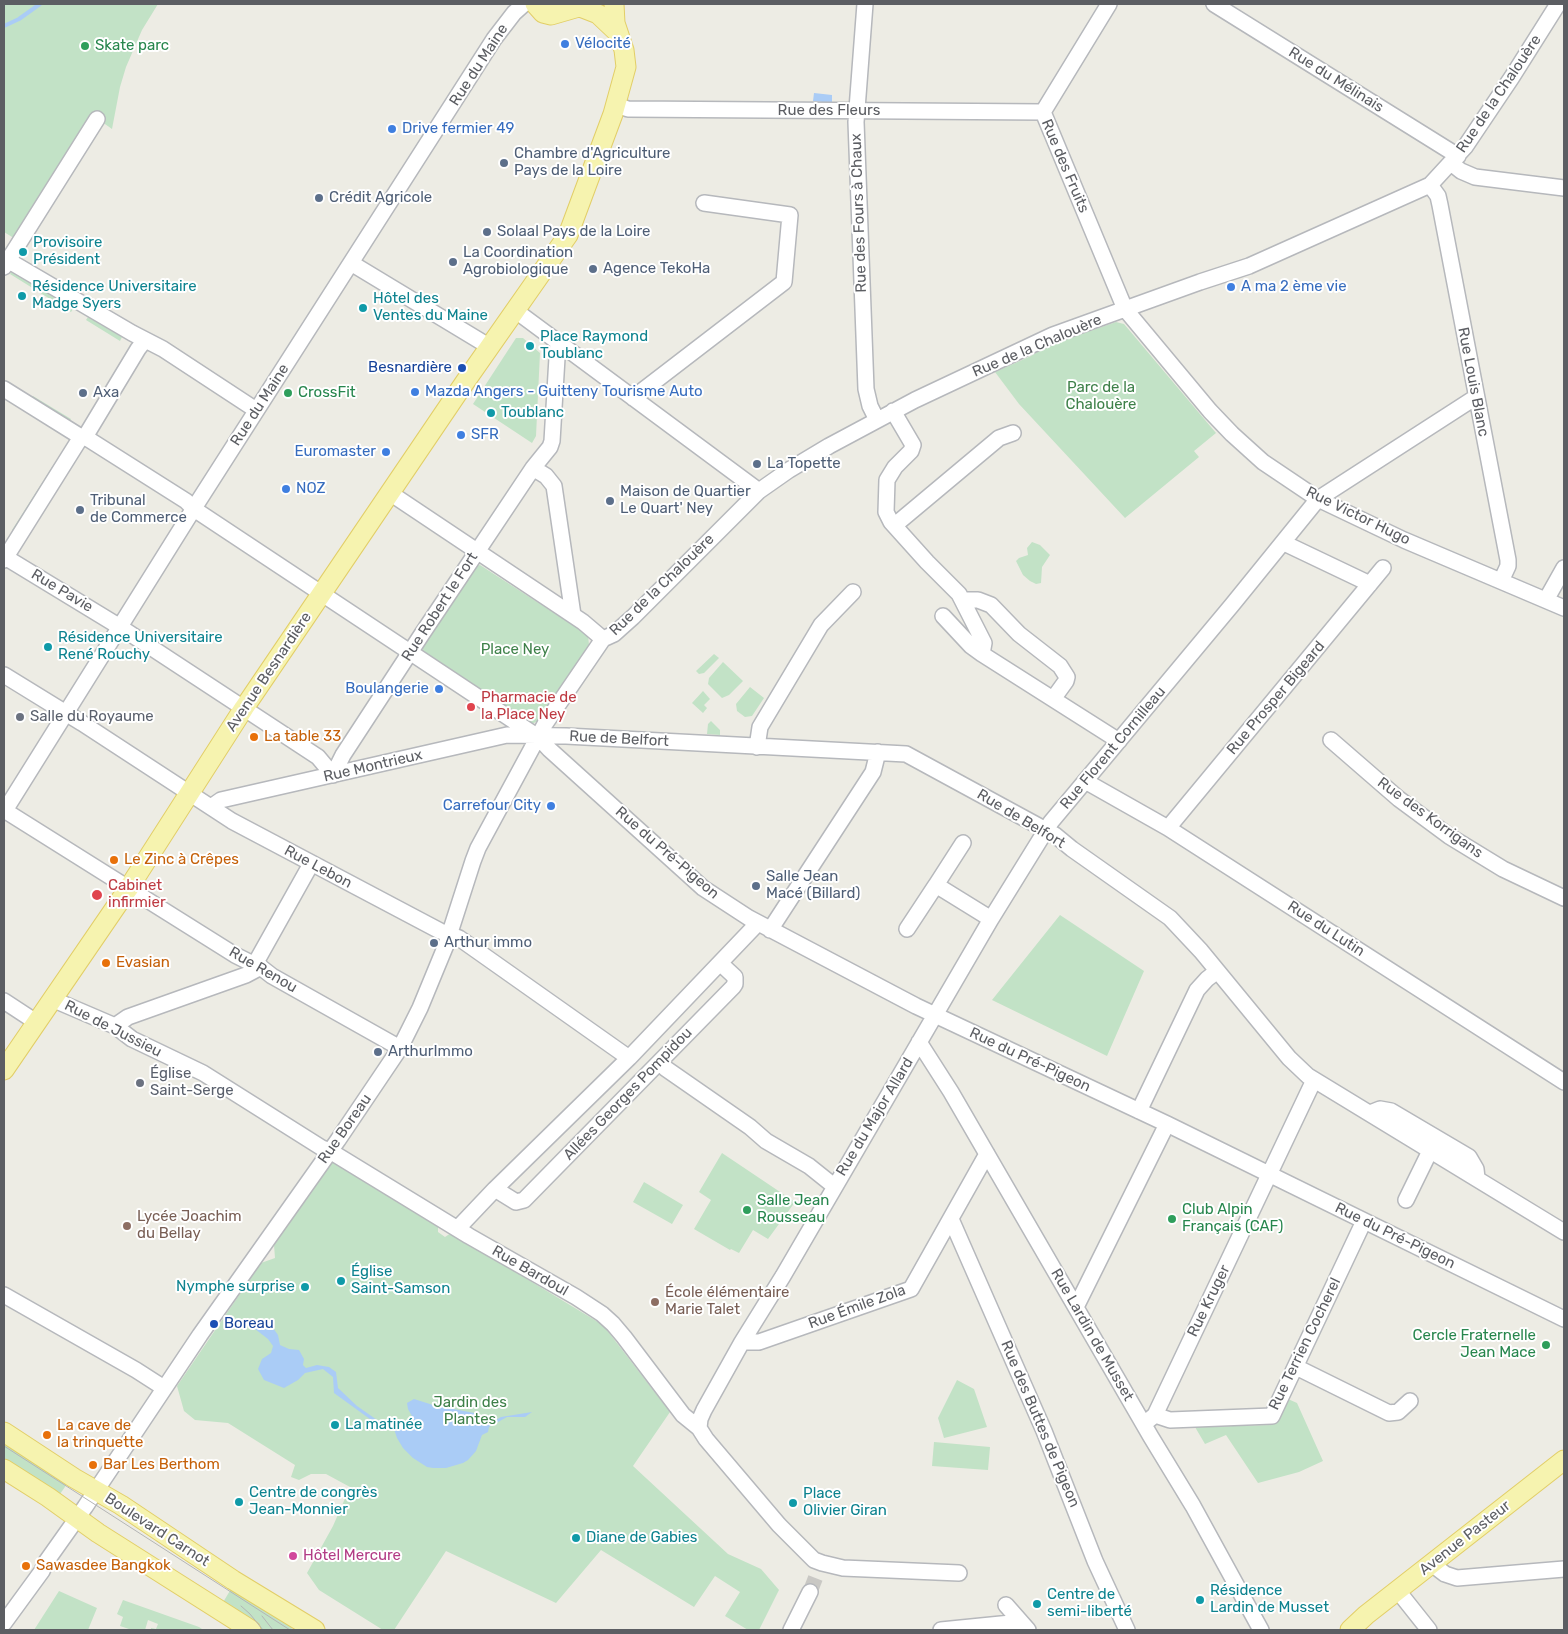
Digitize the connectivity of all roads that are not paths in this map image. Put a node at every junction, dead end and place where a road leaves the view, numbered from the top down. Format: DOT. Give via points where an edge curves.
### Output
graph roads {
  1 [pos="524,4"];
  2 [pos="535,4"];
  3 [pos="614,4"];
  4 [pos="865,4"];
  5 [pos="1109,4"];
  6 [pos="1214,4"];
  7 [pos="584,5"];
  8 [pos="1553,6"];
  9 [pos="617,32"];
  10 [pos="616,105"];
  11 [pos="856,111"];
  12 [pos="1043,112"];
  13 [pos="97,119"];
  14 [pos="1454,160"];
  15 [pos="1430,185"];
  16 [pos="1564,188"];
  17 [pos="704,203"];
  18 [pos="5,262"];
  19 [pos="351,263"];
  20 [pos="1125,310"];
  21 [pos="516,311"];
  22 [pos="145,340"];
  23 [pos="558,341"];
  24 [pos="490,347"];
  25 [pos="4,389"];
  26 [pos="1476,397"];
  27 [pos="633,398"];
  28 [pos="256,410"];
  29 [pos="893,411"];
  30 [pos="877,420"];
  31 [pos="1013,433"];
  32 [pos="83,437"];
  33 [pos="533,468"];
  34 [pos="759,491"];
  35 [pos="390,493"];
  36 [pos="1318,499"];
  37 [pos="194,509"];
  38 [pos="895,526"];
  39 [pos="1284,543"];
  40 [pos="477,551"];
  41 [pos="5,558"];
  42 [pos="1383,568"];
  43 [pos="1564,568"];
  44 [pos="1501,581"];
  45 [pos="1370,584"];
  46 [pos="853,592"];
  47 [pos="322,594"];
  48 [pos="963,600"];
  49 [pos="1546,600"];
  50 [pos="1564,608"];
  51 [pos="573,615"];
  52 [pos="943,616"];
  53 [pos="120,626"];
  54 [pos="603,639"];
  55 [pos="410,652"];
  56 [pos="982,654"];
  57 [pos="4,675"];
  58 [pos="1053,699"];
  59 [pos="244,708"];
  60 [pos="66,714"];
  61 [pos="538,736"];
  62 [pos="1331,740"];
  63 [pos="1119,741"];
  64 [pos="757,747"];
  65 [pos="878,752"];
  66 [pos="333,775"];
  67 [pos="1085,780"];
  68 [pos="190,793"];
  69 [pos="211,807"];
  70 [pos="4,811"];
  71 [pos="1168,828"];
  72 [pos="1046,830"];
  73 [pos="963,843"];
  74 [pos="311,864"];
  75 [pos="936,885"];
  76 [pos="128,889"];
  77 [pos="1564,898"];
  78 [pos="991,919"];
  79 [pos="764,927"];
  80 [pos="907,928"];
  81 [pos="449,935"];
  82 [pos="720,963"];
  83 [pos="258,966"];
  84 [pos="1216,972"];
  85 [pos="52,999"];
  86 [pos="4,1001"];
  87 [pos="934,1014"];
  88 [pos="36,1022"];
  89 [pos="115,1026"];
  90 [pos="919,1042"];
  91 [pos="400,1048"];
  92 [pos="629,1058"];
  93 [pos="665,1068"];
  94 [pos="4,1070"];
  95 [pos="1314,1080"];
  96 [pos="1564,1082"];
  97 [pos="1139,1111"];
  98 [pos="1370,1113"];
  99 [pos="1167,1124"];
  100 [pos="330,1151"];
  101 [pos="1430,1151"];
  102 [pos="987,1154"];
  103 [pos="1270,1174"];
  104 [pos="1477,1178"];
  105 [pos="834,1186"];
  106 [pos="495,1189"];
  107 [pos="1406,1200"];
  108 [pos="951,1219"];
  109 [pos="1364,1221"];
  110 [pos="458,1228"];
  111 [pos="1564,1232"];
  112 [pos="4,1295"];
  113 [pos="1076,1307"];
  114 [pos="1564,1318"];
  115 [pos="742,1342"];
  116 [pos="1296,1367"];
  117 [pos="164,1388"];
  118 [pos="1410,1401"];
  119 [pos="1149,1419"];
  120 [pos="698,1428"];
  121 [pos="4,1432"];
  122 [pos="1564,1460"];
  123 [pos="4,1469"];
  124 [pos="96,1490"];
  125 [pos="77,1519"];
  126 [pos="1432,1564"];
  127 [pos="1564,1569"];
  128 [pos="959,1573"];
  129 [pos="1398,1591"];
  130 [pos="810,1592"];
  131 [pos="1006,1605"];
  132 [pos="1366,1615"];
  133 [pos="4,1623"];
  134 [pos="1025,1626"];
  135 [pos="310,1629"];
  136 [pos="251,1630"];
  137 [pos="791,1630"];
  138 [pos="941,1630"];
  139 [pos="1127,1630"];
  140 [pos="1262,1630"];
  141 [pos="1337,1630"];
  142 [pos="1350,1630"];
  143 [pos="1429,1630"];
  1 -- 19 [label="street, Rue du Maine" via="494,39"];
  2 -- 7 [label="main road" via="543,13 551,15"];
  3 -- 9 [label="main road, Avenue Besnardière"];
  4 -- 11 [label="street, Rue des Fours à Chaux"];
  5 -- 12 [label="street, Rue des Fruits"];
  6 -- 14 [label="street, Rue du Mélinais"];
  7 -- 9 [label="main road"];
  8 -- 14 [label="street, Rue de la Chalouère" via="1512,77"];
  9 -- 10 [label="main road, Avenue Besnardière" via="626,67"];
  10 -- 11 [label="street, Rue des Fleurs" via="628,109"];
  10 -- 21 [label="main road, Avenue Besnardière" via="568,235"];
  11 -- 12 [label="street, Rue des Fleurs"];
  11 -- 30 [label="street, Rue des Fours à Chaux" via="866,389"];
  12 -- 20 [label="street, Rue des Fruits"];
  13 -- 18 [label="street"];
  14 -- 15 [label="street, Rue de la Chalouère"];
  14 -- 16 [label="street, Rue du Mélinais" via="1461,171 1475,177"];
  15 -- 20 [label="street, Rue de la Chalouère" via="1249,266"];
  15 -- 26 [label="street, Rue Louis Blanc" via="1440,206"];
  17 -- 27 [label="street" via="790,215 784,282"];
  18 -- 22 [label="street"];
  19 -- 24 [label="street"];
  19 -- 28 [label="street, Rue du Maine"];
  20 -- 29 [label="street, Rue de la Chalouère" via="1053,335"];
  20 -- 36 [label="street, Rue Victor Hugo" via="1232,434 1263,462"];
  21 -- 23 [label="street"];
  21 -- 24 [label="main road, Avenue Besnardière"];
  22 -- 28 [label="street"];
  22 -- 32 [label="street"];
  23 -- 27 [label="street"];
  23 -- 33 [label="street, Rue Robert le Fort" via="552,441"];
  24 -- 35 [label="main road, Avenue Besnardière"];
  25 -- 32 [label="street, Rue du Pré-Pigeon"];
  26 -- 36 [label="street, Rue Florent Cornilleau"];
  26 -- 44 [label="street, Rue Louis Blanc" via="1508,560"];
  27 -- 34 [label="street"];
  28 -- 37 [label="street, Rue du Maine"];
  29 -- 30 [label="street, Rue de la Chalouère"];
  29 -- 38 [label="street" via="913,446 887,480 886,512"];
  30 -- 34 [label="street, Rue de la Chalouère"];
  31 -- 38 [label="street" via="999,438"];
  32 -- 37 [label="street, Rue du Pré-Pigeon"];
  32 -- 41 [label="street"];
  33 -- 40 [label="street, Rue Robert le Fort"];
  33 -- 51 [label="street" via="554,486"];
  34 -- 54 [label="street, Rue de la Chalouère" via="633,617"];
  35 -- 40 [label="street"];
  35 -- 47 [label="main road, Avenue Besnardière"];
  36 -- 39 [label="street, Rue Florent Cornilleau"];
  36 -- 44 [label="street, Rue Victor Hugo"];
  37 -- 47 [label="street, Rue du Pré-Pigeon"];
  37 -- 53 [label="street, Rue du Maine"];
  38 -- 48 [label="street"];
  39 -- 45 [label="street"];
  39 -- 63 [label="street, Rue Florent Cornilleau"];
  40 -- 51 [label="street"];
  40 -- 55 [label="street, Rue Robert le Fort"];
  41 -- 53 [label="street, Rue Pavie"];
  42 -- 45 [label="street, Rue Prosper Bigeard"];
  43 -- 49 [label="street"];
  44 -- 49 [label="street, Rue Victor Hugo"];
  45 -- 71 [label="street, Rue Prosper Bigeard"];
  46 -- 64 [label="street" via="822,625 763,722"];
  47 -- 55 [label="street, Rue du Pré-Pigeon"];
  47 -- 59 [label="main road, Avenue Besnardière"];
  48 -- 56 [label="street" via="984,643"];
  48 -- 58 [label="street" via="978,600 991,605 1019,634 1066,672 1066,681"];
  49 -- 50 [label="street, Rue Victor Hugo"];
  51 -- 54 [label="street"];
  52 -- 56 [label="street"];
  53 -- 59 [label="street, Rue Pavie"];
  53 -- 60 [label="street, Rue du Maine"];
  54 -- 61 [label="street, Rue de la Chalouère"];
  55 -- 61 [label="street, Rue du Pré-Pigeon"];
  55 -- 66 [label="street, Rue Robert le Fort"];
  56 -- 58 [label="street"];
  57 -- 60 [label="street, Rue Lebon"];
  58 -- 63 [label="street"];
  59 -- 66 [label="street, Rue Pavie" via="318,757"];
  59 -- 68 [label="main road, Avenue Besnardière"];
  60 -- 68 [label="street, Rue Lebon"];
  60 -- 70 [label="street, Rue du Maine"];
  61 -- 64 [label="street, Rue de Belfort"];
  61 -- 66 [label="street, Rue Montrieux" via="507,736"];
  61 -- 79 [label="street, Rue du Pré-Pigeon" via="704,888"];
  61 -- 81 [label="street, Rue Boreau" via="478,848"];
  62 -- 77 [label="street, Rue des Korrigans" via="1393,794 1449,836 1503,869"];
  63 -- 67 [label="street, Rue Florent Cornilleau"];
  64 -- 65 [label="street, Rue de Belfort"];
  65 -- 72 [label="street, Rue de Belfort" via="909,755"];
  65 -- 79 [label="street, Allées Georges Pompidou" via="873,772"];
  66 -- 69 [label="street, Rue Montrieux" via="220,800"];
  67 -- 71 [label="street, Rue du Lutin"];
  67 -- 72 [label="street, Rue Florent Cornilleau"];
  68 -- 69 [label="street, Rue Lebon"];
  68 -- 76 [label="main road, Avenue Besnardière"];
  69 -- 74 [label="street, Rue Lebon"];
  70 -- 76 [label="street, Rue Renou"];
  71 -- 96 [label="street, Rue du Lutin"];
  72 -- 78 [label="street, Rue Florent Cornilleau"];
  72 -- 84 [label="street, Rue de Belfort" via="1170,918"];
  73 -- 75 [label="street"];
  74 -- 81 [label="street, Rue Lebon"];
  74 -- 83 [label="street"];
  75 -- 78 [label="street"];
  75 -- 80 [label="street"];
  76 -- 83 [label="street, Rue Renou"];
  76 -- 85 [label="main road, Avenue Besnardière"];
  78 -- 87 [label="street, Rue Florent Cornilleau"];
  79 -- 82 [label="street, Allées Georges Pompidou"];
  79 -- 87 [label="street, Rue du Pré-Pigeon"];
  81 -- 91 [label="street, Rue Boreau"];
  81 -- 92 [label="street, Rue Lebon" via="459,938"];
  82 -- 92 [label="street, Allées Georges Pompidou"];
  82 -- 106 [label="street, Allées Georges Pompidou" via="735,977 733,987 524,1200 516,1202"];
  83 -- 89 [label="street" via="246,975 128,1017"];
  83 -- 91 [label="street, Rue Renou"];
  84 -- 95 [label="street, Rue de Belfort" via="1289,1058"];
  84 -- 97 [label="street" via="1198,990"];
  85 -- 88 [label="main road, Avenue Besnardière"];
  85 -- 89 [label="street, Rue de Jussieu"];
  86 -- 88 [label="street"];
  87 -- 90 [label="street, Rue du Major Allard"];
  87 -- 97 [label="street, Rue du Pré-Pigeon"];
  88 -- 94 [label="main road, Avenue Besnardière"];
  89 -- 100 [label="street, Rue de Jussieu" via="132,1039 203,1073"];
  90 -- 102 [label="street, Rue Lardin de Musset"];
  90 -- 105 [label="street, Rue du Major Allard"];
  91 -- 100 [label="street, Rue Boreau"];
  92 -- 106 [label="street, Allées Georges Pompidou"];
  93 -- 105 [label="street"];
  95 -- 98 [label="street, Rue de Belfort"];
  95 -- 103 [label="street"];
  97 -- 99 [label="street, Rue du Pré-Pigeon"];
  98 -- 101 [label="street, Rue de Belfort"];
  98 -- 104 [label="street" via="1380,1109 1391,1111 1469,1157"];
  99 -- 103 [label="street, Rue du Pré-Pigeon"];
  99 -- 113 [label="street"];
  100 -- 110 [label="street, Rue Bardoul"];
  100 -- 117 [label="street, Rue Boreau"];
  101 -- 104 [label="street, Rue de Belfort"];
  101 -- 107 [label="street"];
  102 -- 108 [label="street, Rue Émile Zola"];
  102 -- 113 [label="street, Rue Lardin de Musset"];
  103 -- 109 [label="street, Rue du Pré-Pigeon"];
  103 -- 119 [label="street, Rue Kruger"];
  104 -- 111 [label="street, Rue de Belfort"];
  105 -- 115 [label="street, Rue du Major Allard" via="784,1276"];
  106 -- 110 [label="street, Allées Georges Pompidou"];
  108 -- 115 [label="street, Rue Émile Zola" via="911,1289 759,1342"];
  108 -- 139 [label="street, Rue des Buttes de Pigeon"];
  109 -- 114 [label="street, Rue du Pré-Pigeon"];
  109 -- 116 [label="street, Rue Terrien Cocherel"];
  110 -- 120 [label="street, Rue Bardoul" via="602,1314 624,1337 683,1415"];
  112 -- 117 [label="street"];
  113 -- 119 [label="street, Rue Lardin de Musset"];
  115 -- 120 [label="street, Rue du Major Allard" via="704,1410"];
  116 -- 118 [label="street" via="1389,1413 1398,1412"];
  116 -- 119 [label="street, Rue Terrien Cocherel" via="1272,1416"];
  117 -- 124 [label="street, Rue Boreau"];
  119 -- 140 [label="street, Rue Lardin de Musset"];
  120 -- 128 [label="street" via="820,1569"];
  121 -- 124 [label="main road, Boulevard Carnot"];
  122 -- 126 [label="main road, Avenue Pasteur"];
  123 -- 125 [label="main road"];
  124 -- 125 [label="street, Rue Boreau"];
  124 -- 135 [label="main road, Boulevard Carnot"];
  125 -- 133 [label="street, Rue Boreau"];
  125 -- 136 [label="main road"];
  126 -- 127 [label="street" via="1457,1578"];
  126 -- 129 [label="main road, Avenue Pasteur"];
  129 -- 132 [label="main road, Avenue Pasteur"];
  129 -- 143 [label="street"];
  130 -- 137 [label="street"];
  131 -- 134 [label="street"];
  132 -- 141 [label="main road, Avenue Pasteur"];
  132 -- 142 [label="main road, Avenue Pasteur"];
  134 -- 138 [label="street"];
}
